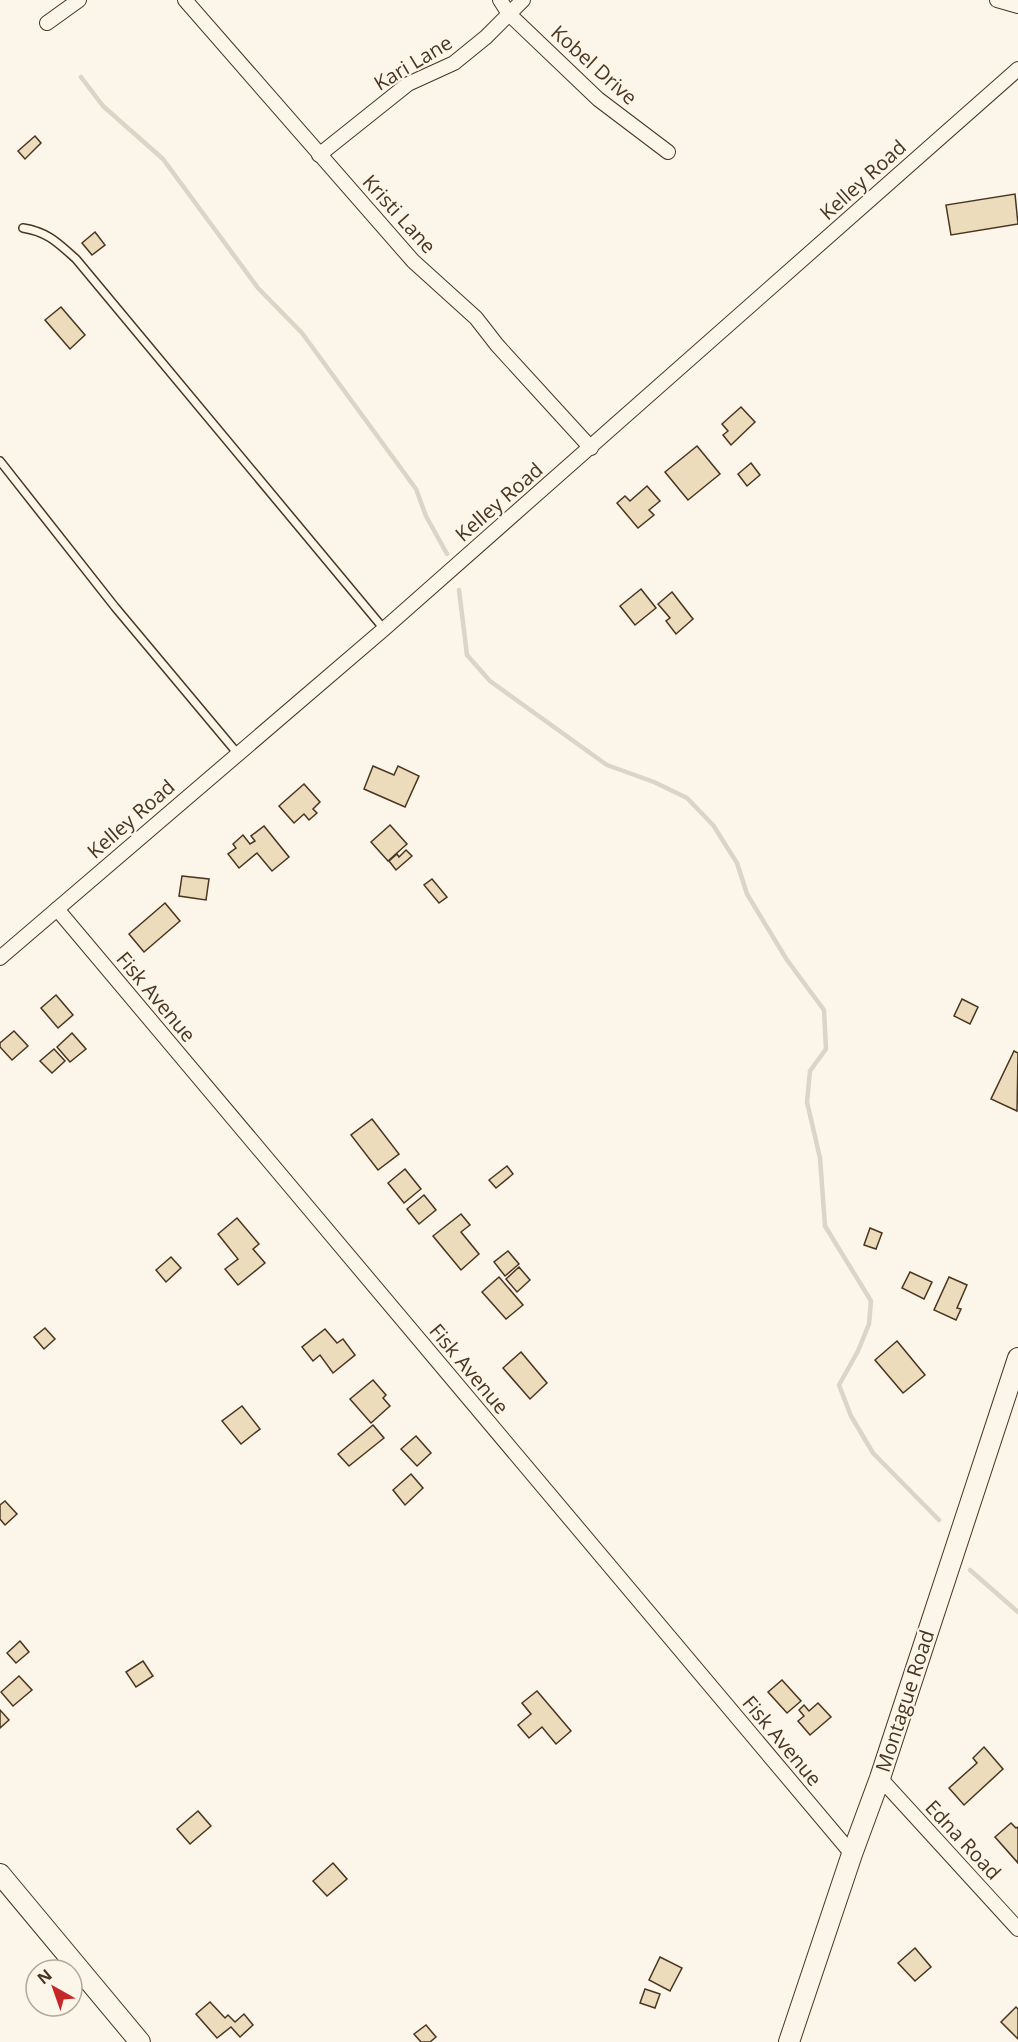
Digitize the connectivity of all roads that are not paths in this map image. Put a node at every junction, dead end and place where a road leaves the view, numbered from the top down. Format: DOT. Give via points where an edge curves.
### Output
graph roads {
  1 [pos="79,0"];
  2 [pos="185,0"];
  3 [pos="501,0"];
  4 [pos="523,0"];
  5 [pos="997,0"];
  6 [pos="1018,6"];
  7 [pos="509,14"];
  8 [pos="47,23"];
  9 [pos="1018,69"];
  10 [pos="668,152"];
  11 [pos="319,155"];
  12 [pos="23,228"];
  13 [pos="591,448"];
  14 [pos="0,461"];
  15 [pos="384,629"];
  16 [pos="238,753"];
  17 [pos="57,909"];
  18 [pos="0,958"];
  19 [pos="1018,1358"];
  20 [pos="880,1778"];
  21 [pos="852,1854"];
  22 [pos="0,1874"];
  23 [pos="1018,1929"];
  24 [pos="140,2042"];
  25 [pos="789,2042"];
  1 -- 8 [label="street"];
  2 -- 11 [label="street, Kristi Lane"];
  3 -- 7 [label="street, Kobel Drive"];
  4 -- 7 [label="street, Kari Lane"];
  5 -- 6 [label="street"];
  7 -- 10 [label="street, Kobel Drive" via="598,99"];
  7 -- 11 [label="street, Kari Lane" via="454,63 408,84"];
  9 -- 13 [label="street, Kelley Road"];
  11 -- 13 [label="street, Kristi Lane" via="413,261 476,318"];
  12 -- 15 [label="lane" via="52,238 76,259"];
  13 -- 15 [label="street, Kelley Road"];
  14 -- 16 [label="lane"];
  15 -- 16 [label="street, Kelley Road"];
  16 -- 17 [label="street, Kelley Road"];
  17 -- 18 [label="street, Kelley Road"];
  17 -- 21 [label="street, Fisk Avenue"];
  19 -- 20 [label="main road, Montague Road"];
  20 -- 21 [label="main road, Montague Road"];
  20 -- 23 [label="street, Edna Road"];
  21 -- 25 [label="main road, Montague Road"];
  22 -- 24 [label="main road"];
}
